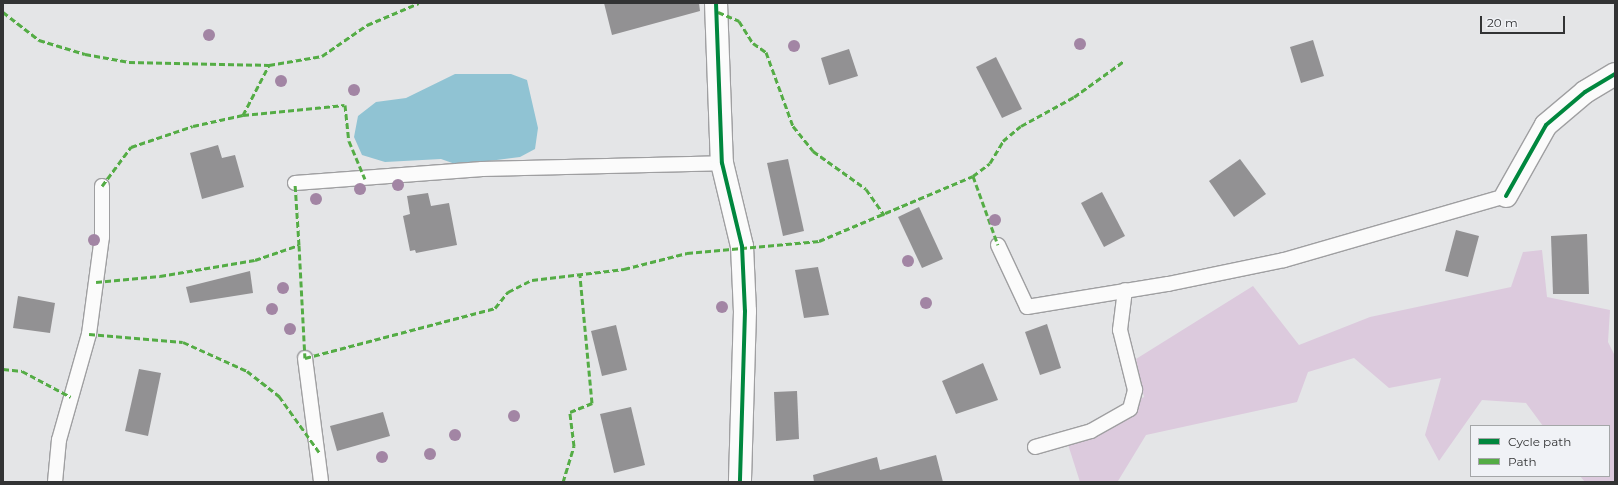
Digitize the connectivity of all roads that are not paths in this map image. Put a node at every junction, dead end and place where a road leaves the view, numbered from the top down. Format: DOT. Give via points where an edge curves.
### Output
graph roads {
  1 [pos="716,3"];
  2 [pos="1615,74"];
  3 [pos="722,163"];
  4 [pos="295,183"];
  5 [pos="102,186"];
  6 [pos="1506,196"];
  7 [pos="998,245"];
  8 [pos="1125,290"];
  9 [pos="304,358"];
  10 [pos="1035,447"];
  11 [pos="55,482"];
  12 [pos="321,482"];
  13 [pos="740,482"];
  1 -- 3 [label="street"];
  2 -- 6 [label="street" via="1585,92 1546,126"];
  3 -- 4 [label="lane" via="482,169"];
  3 -- 13 [label="street" via="742,246 745,312"];
  5 -- 11 [label="lane" via="102,237 89,334 59,440"];
  6 -- 8 [label="lane" via="1284,260"];
  7 -- 8 [label="lane" via="1027,307"];
  8 -- 10 [label="lane" via="1120,330 1135,390 1130,409 1091,431"];
  9 -- 12 [label="lane"];
}
